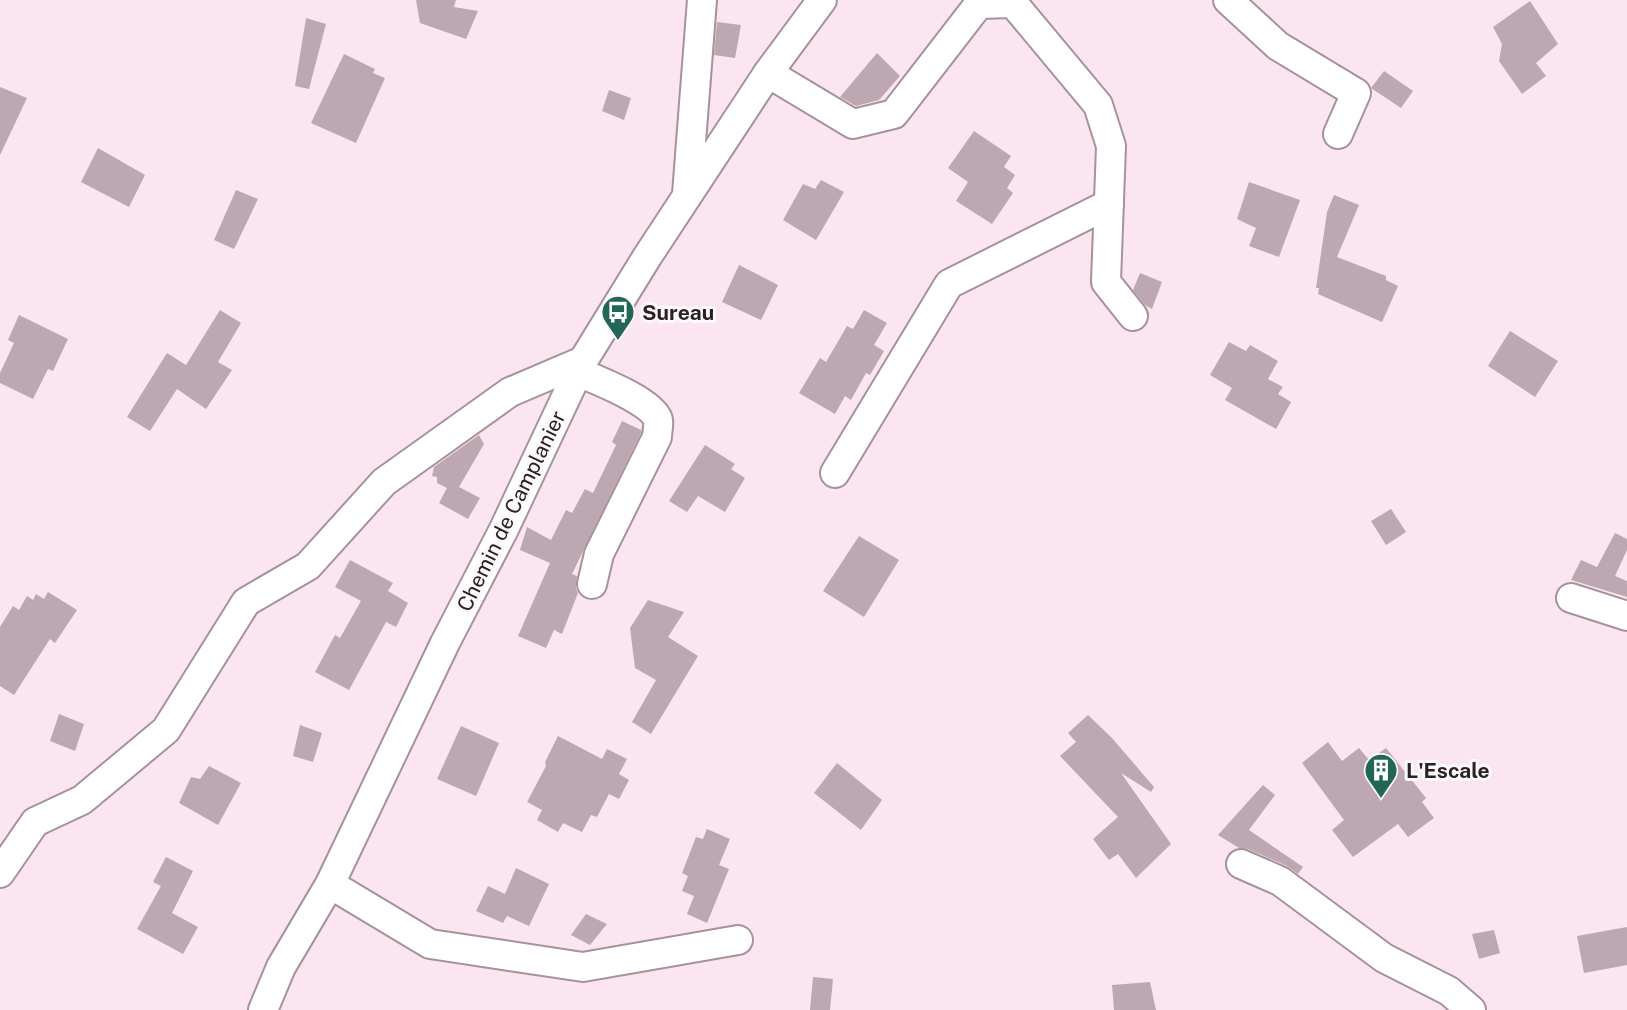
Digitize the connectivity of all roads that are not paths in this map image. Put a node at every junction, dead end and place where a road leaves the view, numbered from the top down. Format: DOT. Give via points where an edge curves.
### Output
graph roads {
  1 [pos="702,0"];
  2 [pos="822,0"];
  3 [pos="1228,0"];
  4 [pos="768,73"];
  5 [pos="1338,134"];
  6 [pos="686,197"];
  7 [pos="1109,204"];
  8 [pos="1133,316"];
  9 [pos="580,366"];
  10 [pos="835,473"];
  11 [pos="592,584"];
  12 [pos="1571,598"];
  13 [pos="1627,616"];
  14 [pos="1241,864"];
  15 [pos="0,873"];
  16 [pos="330,884"];
  17 [pos="738,940"];
  18 [pos="260,1004"];
  19 [pos="1471,1010"];
  1 -- 6 [label="street, Chemin de Camplanier"];
  2 -- 4 [label="street"];
  3 -- 5 [label="street" via="1278,46 1356,93"];
  4 -- 6 [label="street"];
  4 -- 7 [label="street" via="853,124 894,114 979,4 1013,4 1098,106 1111,146"];
  6 -- 9 [label="street, Chemin de Camplanier"];
  7 -- 8 [label="street" via="1106,282"];
  7 -- 10 [label="street" via="948,284"];
  9 -- 11 [label="street" via="650,408 658,419 657,437 599,554"];
  9 -- 15 [label="street" via="510,392 384,482 308,566 246,602 166,730 82,800 35,822"];
  9 -- 16 [label="street, Chemin de Camplanier"];
  12 -- 13 [label="street"];
  14 -- 19 [label="street" via="1280,880 1384,958 1450,992"];
  16 -- 17 [label="street" via="430,944 583,967"];
  16 -- 18 [label="street, Chemin de Camplanier"];
}
